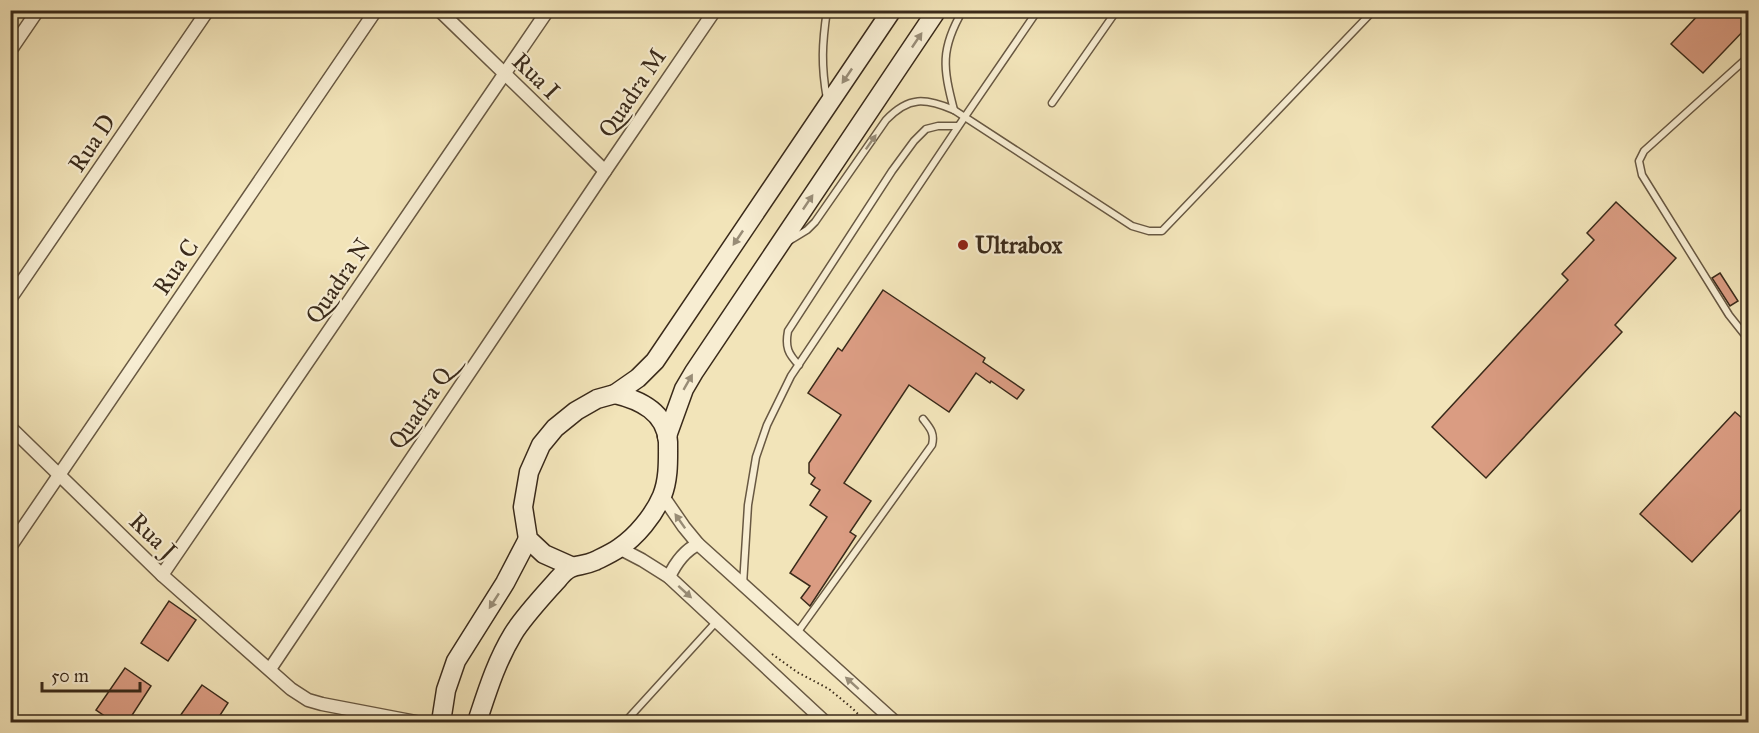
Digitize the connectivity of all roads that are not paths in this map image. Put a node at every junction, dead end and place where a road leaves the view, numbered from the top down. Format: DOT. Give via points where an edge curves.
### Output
graph roads {
  1 [pos="39,10"];
  2 [pos="208,10"];
  3 [pos="376,10"];
  4 [pos="439,10"];
  5 [pos="548,10"];
  6 [pos="715,10"];
  7 [pos="827,10"];
  8 [pos="891,10"];
  9 [pos="937,10"];
  10 [pos="963,10"];
  11 [pos="1038,10"];
  12 [pos="1117,10"];
  13 [pos="1374,10"];
  14 [pos="10,51"];
  15 [pos="1747,58"];
  16 [pos="504,75"];
  17 [pos="1052,103"];
  18 [pos="828,104"];
  19 [pos="954,110"];
  20 [pos="964,118"];
  21 [pos="958,126"];
  22 [pos="605,171"];
  23 [pos="778,246"];
  24 [pos="10,299"];
  25 [pos="1749,339"];
  26 [pos="799,365"];
  27 [pos="615,394"];
  28 [pos="923,419"];
  29 [pos="10,427"];
  30 [pos="667,436"];
  31 [pos="60,475"];
  32 [pos="662,495"];
  33 [pos="528,538"];
  34 [pos="698,544"];
  35 [pos="10,547"];
  36 [pos="619,548"];
  37 [pos="571,566"];
  38 [pos="162,575"];
  39 [pos="669,577"];
  40 [pos="743,586"];
  41 [pos="717,620"];
  42 [pos="796,634"];
  43 [pos="270,669"];
  44 [pos="416,723"];
  45 [pos="441,723"];
  46 [pos="477,723"];
  47 [pos="626,723"];
  48 [pos="825,723"];
  49 [pos="895,723"];
  1 -- 14 [label="street"];
  2 -- 24 [label="street, Rua D"];
  3 -- 31 [label="street, Rua C"];
  4 -- 16 [label="street, Rua I"];
  5 -- 16 [label="street, Quadra N"];
  6 -- 22 [label="street, Quadra M"];
  7 -- 18 [label="lane" via="822,72"];
  8 -- 18 [label="main road, one-way"];
  23 -- 9 [label="main road, one-way"];
  10 -- 19 [label="lane" via="947,44 946,80"];
  11 -- 20 [label="lane"];
  12 -- 17 [label="lane"];
  13 -- 20 [label="lane" via="1162,231 1132,226"];
  15 -- 25 [label="lane" via="1638,160 1642,175 1729,315"];
  16 -- 22 [label="street, Rua I"];
  16 -- 38 [label="street, Quadra N"];
  18 -- 27 [label="main road, one-way" via="655,361"];
  19 -- 20 [label="lane"];
  23 -- 19 [label="lane, one-way" via="798,237 815,222 898,108 924,102"];
  20 -- 21 [label="lane"];
  21 -- 26 [label="lane"];
  21 -- 26 [label="lane" via="926,129 897,164 789,331 787,350"];
  22 -- 43 [label="street, Quadra Q"];
  30 -- 23 [label="main road, one-way" via="684,389"];
  26 -- 40 [label="lane" via="767,424 756,457 748,505"];
  27 -- 30 [label="main road" via="650,408 661,420"];
  27 -- 33 [label="main road" via="576,411 541,445 529,472 523,507"];
  28 -- 42 [label="lane" via="931,428 932,445"];
  29 -- 31 [label="street, Rua J"];
  30 -- 32 [label="main road" via="669,464"];
  31 -- 35 [label="street, Rua C"];
  31 -- 38 [label="street, Rua J"];
  34 -- 32 [label="street, one-way"];
  32 -- 36 [label="main road" via="640,529"];
  33 -- 37 [label="main road" via="544,554"];
  33 -- 45 [label="main road, one-way" via="456,661"];
  34 -- 39 [label="street" via="680,557"];
  34 -- 40 [label="street"];
  36 -- 37 [label="main road" via="591,562"];
  36 -- 39 [label="street"];
  37 -- 46 [label="main road" via="514,633 494,672"];
  38 -- 43 [label="street, Rua J"];
  39 -- 41 [label="street, one-way"];
  40 -- 42 [label="street"];
  41 -- 47 [label="lane"];
  41 -- 48 [label="street"];
  49 -- 42 [label="street, one-way"];
  43 -- 44 [label="street, Rua J" via="308,700"];
}
